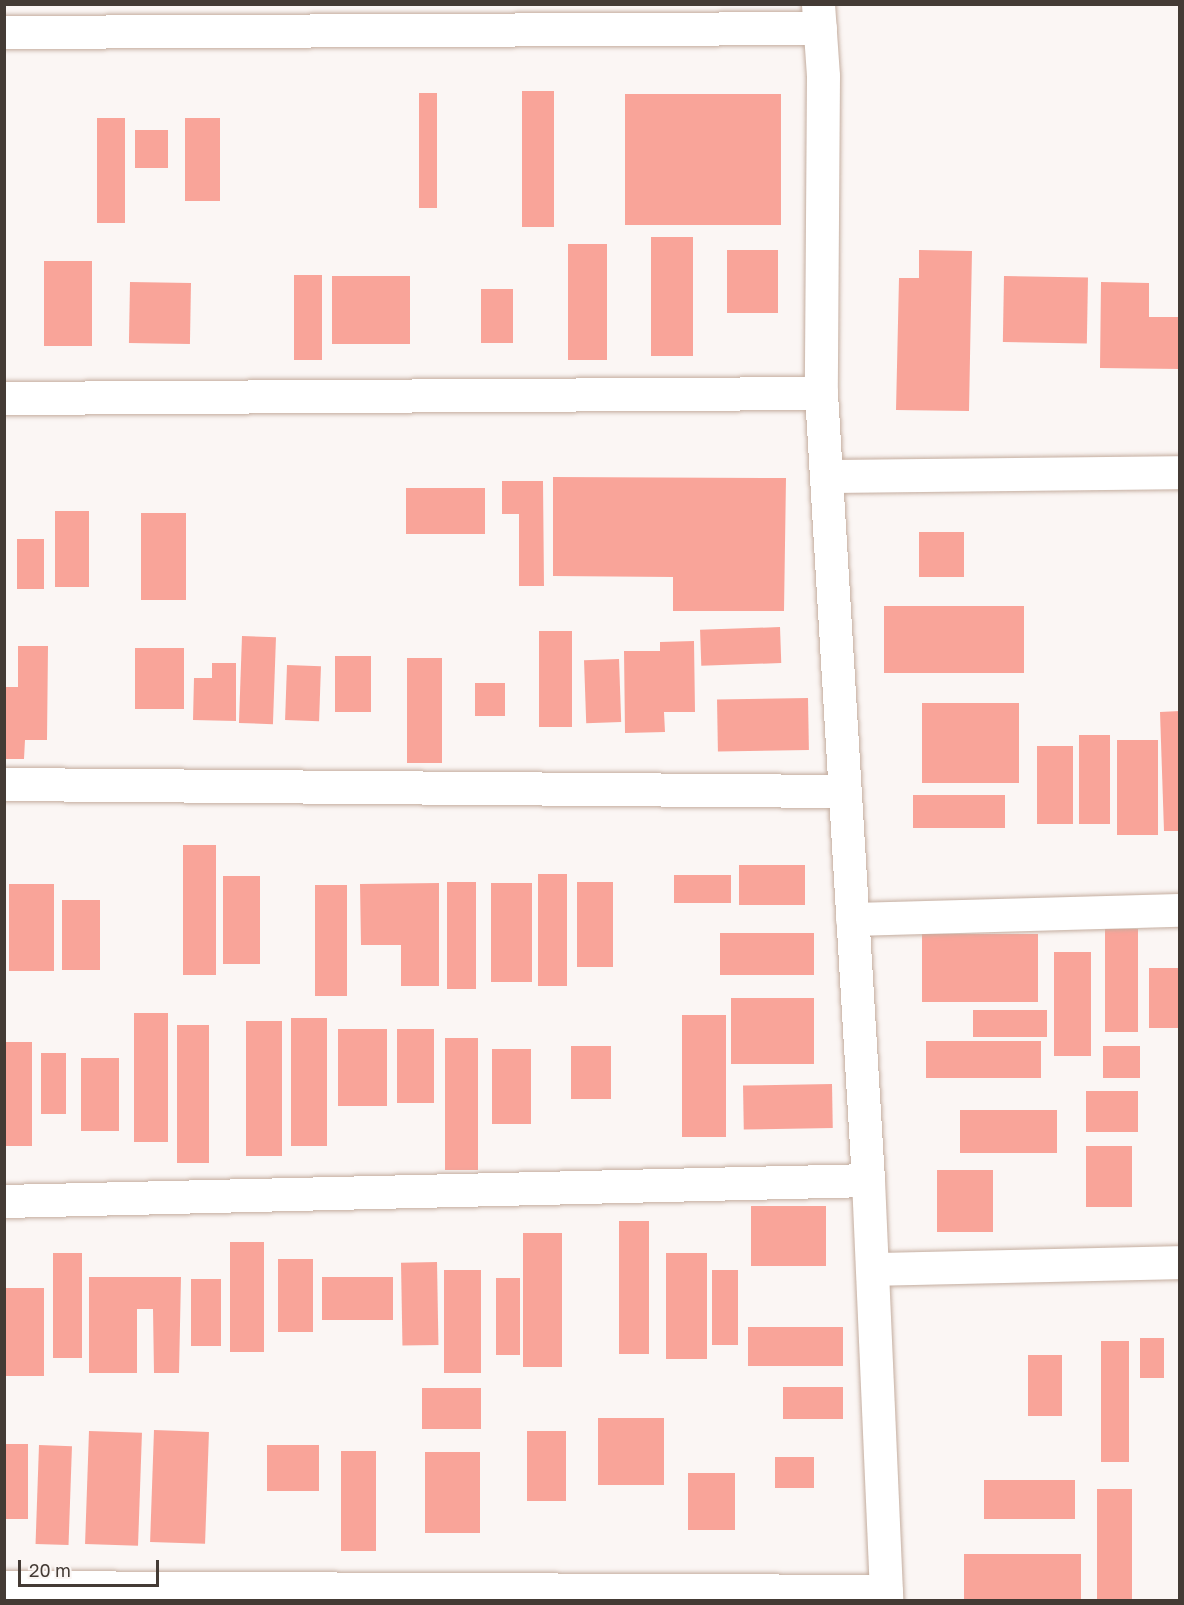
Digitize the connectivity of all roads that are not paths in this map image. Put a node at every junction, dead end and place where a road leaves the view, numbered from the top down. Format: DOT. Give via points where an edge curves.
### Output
graph roads {
  1 [pos="819,16"];
  2 [pos="4,32"];
  3 [pos="821,393"];
  4 [pos="4,398"];
  5 [pos="1179,472"];
  6 [pos="826,476"];
  7 [pos="4,784"];
  8 [pos="844,791"];
  9 [pos="1179,910"];
  10 [pos="852,919"];
  11 [pos="868,1180"];
  12 [pos="4,1202"];
  13 [pos="1179,1262"];
  14 [pos="873,1269"];
  15 [pos="4,1587"];
  16 [pos="886,1596"];
  1 -- 2 [label="street"];
  1 -- 3 [label="street"];
  3 -- 4 [label="street"];
  3 -- 6 [label="street"];
  5 -- 6 [label="street"];
  6 -- 8 [label="street"];
  7 -- 8 [label="street"];
  8 -- 10 [label="street"];
  9 -- 10 [label="street"];
  10 -- 11 [label="street"];
  11 -- 12 [label="street"];
  11 -- 14 [label="street"];
  13 -- 14 [label="street"];
  14 -- 16 [label="street"];
  15 -- 16 [label="street"];
}
